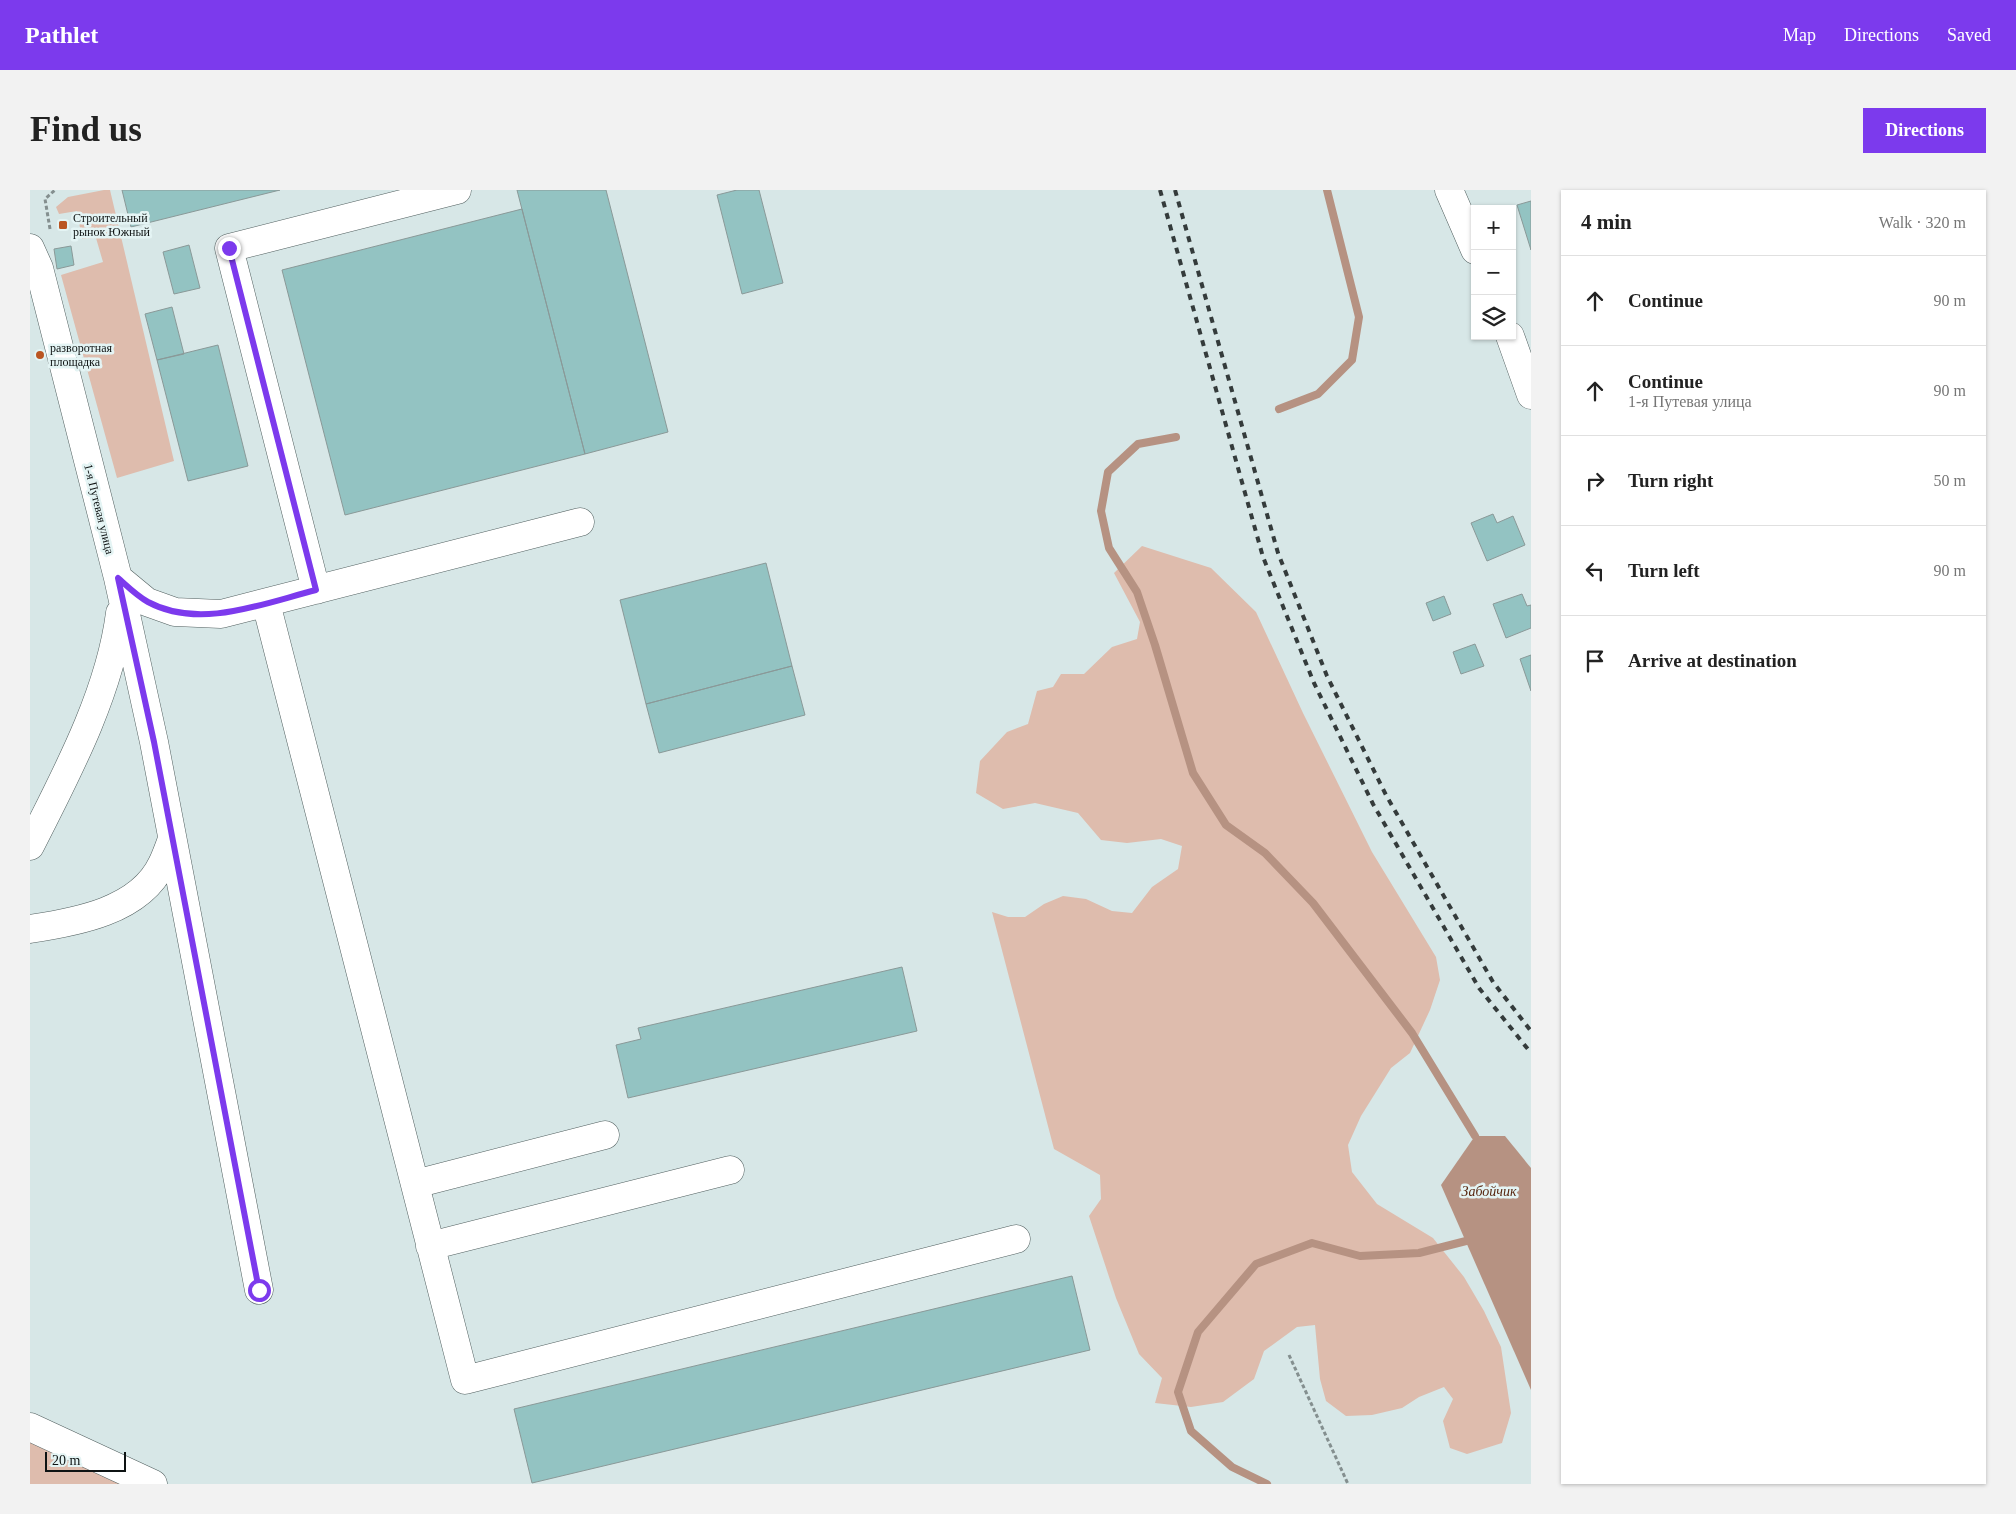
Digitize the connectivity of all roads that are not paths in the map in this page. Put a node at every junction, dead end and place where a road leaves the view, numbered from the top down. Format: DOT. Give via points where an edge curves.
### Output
graph roads {
  1 [pos="457,190"];
  2 [pos="1449,190"];
  3 [pos="41,241"];
  4 [pos="1471,241"];
  5 [pos="1516,325"];
  6 [pos="1531,335"];
  7 [pos="1511,340"];
  8 [pos="1531,395"];
  9 [pos="580,522"];
  10 [pos="120,588"];
  11 [pos="316,590"];
  12 [pos="266,603"];
  13 [pos="172,839"];
  14 [pos="30,846"];
  15 [pos="30,930"];
  16 [pos="605,1135"];
  17 [pos="730,1170"];
  18 [pos="415,1184"];
  19 [pos="1016,1239"];
  20 [pos="430,1246"];
  21 [pos="259,1290"];
  22 [pos="30,1427"];
  23 [pos="153,1484"];
  1 -- 11 [label="street" via="229,248"];
  2 -- 4 [label="street"];
  3 -- 10 [label="street, 1-я Путевая улица" via="39,268"];
  5 -- 6 [label="street"];
  7 -- 8 [label="street"];
  9 -- 11 [label="street"];
  10 -- 12 [label="street" via="175,612 221,614"];
  10 -- 13 [label="street, 1-я Путевая улица"];
  10 -- 14 [label="street" via="117,636 103,683 59,789"];
  11 -- 12 [label="street"];
  12 -- 18 [label="street"];
  13 -- 15 [label="street" via="162,865 146,887 113,910"];
  13 -- 21 [label="street, 1-я Путевая улица"];
  16 -- 18 [label="street"];
  17 -- 20 [label="street"];
  18 -- 20 [label="street"];
  19 -- 20 [label="street" via="465,1380"];
  22 -- 23 [label="street"];
}
